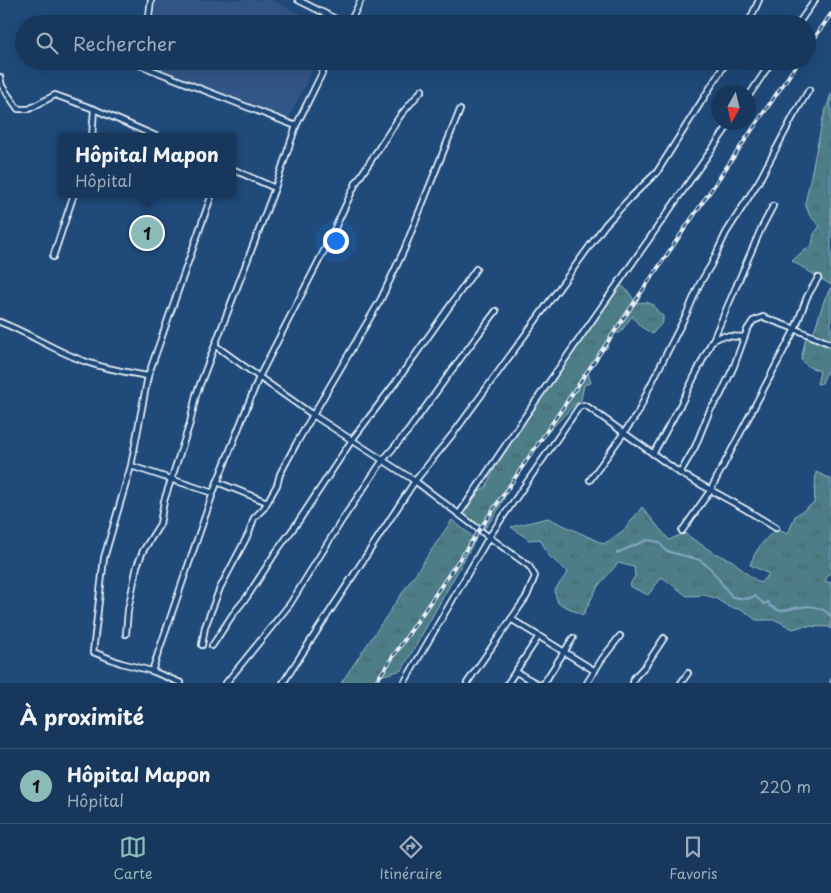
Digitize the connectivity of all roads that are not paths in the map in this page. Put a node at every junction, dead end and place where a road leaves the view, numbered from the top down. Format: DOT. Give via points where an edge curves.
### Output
graph roads {
  1 [pos="151,0"];
  2 [pos="298,0"];
  3 [pos="361,0"];
  4 [pos="759,0"];
  5 [pos="815,0"];
  6 [pos="149,15"];
  7 [pos="329,15"];
  8 [pos="352,15"];
  9 [pos="752,15"];
  10 [pos="804,15"];
  11 [pos="157,70"];
  12 [pos="324,70"];
  13 [pos="721,70"];
  14 [pos="766,70"];
  15 [pos="0,77"];
  16 [pos="756,85"];
  17 [pos="422,90"];
  18 [pos="809,90"];
  19 [pos="94,109"];
  20 [pos="460,110"];
  21 [pos="296,126"];
  22 [pos="725,130"];
  23 [pos="92,133"];
  24 [pos="149,133"];
  25 [pos="236,170"];
  26 [pos="275,188"];
  27 [pos="73,198"];
  28 [pos="211,198"];
  29 [pos="773,206"];
  30 [pos="53,257"];
  31 [pos="476,269"];
  32 [pos="818,278"];
  33 [pos="496,311"];
  34 [pos="0,322"];
  35 [pos="795,329"];
  36 [pos="744,337"];
  37 [pos="712,341"];
  38 [pos="831,344"];
  39 [pos="216,346"];
  40 [pos="148,376"];
  41 [pos="259,377"];
  42 [pos="313,415"];
  43 [pos="625,433"];
  44 [pos="352,440"];
  45 [pos="653,454"];
  46 [pos="384,460"];
  47 [pos="131,466"];
  48 [pos="680,473"];
  49 [pos="172,480"];
  50 [pos="590,480"];
  51 [pos="415,481"];
  52 [pos="217,482"];
  53 [pos="710,491"];
  54 [pos="213,492"];
  55 [pos="267,502"];
  56 [pos="459,514"];
  57 [pos="776,528"];
  58 [pos="682,531"];
  59 [pos="489,537"];
  60 [pos="511,619"];
  61 [pos="126,634"];
  62 [pos="539,636"];
  63 [pos="620,636"];
  64 [pos="573,638"];
  65 [pos="664,638"];
  66 [pos="202,645"];
  67 [pos="212,646"];
  68 [pos="564,652"];
  69 [pos="152,671"];
  70 [pos="595,671"];
  71 [pos="516,672"];
  72 [pos="688,673"];
  73 [pos="181,683"];
  74 [pos="226,683"];
  75 [pos="283,683"];
  76 [pos="404,683"];
  77 [pos="467,683"];
  78 [pos="508,683"];
  79 [pos="536,683"];
  80 [pos="544,683"];
  81 [pos="588,683"];
  82 [pos="633,683"];
  83 [pos="681,683"];
  1 -- 6 [label="street"];
  2 -- 7 [label="street"];
  3 -- 8 [label="street"];
  4 -- 9 [label="street"];
  5 -- 10 [label="street"];
  11 -- 21 [label="street"];
  12 -- 21 [label="street"];
  13 -- 51 [label="street" via="657,172 605,226"];
  14 -- 16 [label="street"];
  15 -- 19 [label="street" via="2,86 18,109 29,109 54,95"];
  17 -- 41 [label="street" via="400,116 356,183"];
  18 -- 43 [label="street" via="726,233 638,413"];
  19 -- 23 [label="street"];
  19 -- 24 [label="street"];
  20 -- 42 [label="street" via="381,299"];
  21 -- 26 [label="street"];
  22 -- 56 [label="street"];
  25 -- 26 [label="street"];
  26 -- 39 [label="street"];
  27 -- 30 [label="street"];
  28 -- 40 [label="street"];
  29 -- 37 [label="street"];
  31 -- 44 [label="street"];
  32 -- 35 [label="street"];
  33 -- 46 [label="street"];
  34 -- 40 [label="street" via="83,361"];
  35 -- 36 [label="street" via="761,317 751,323"];
  35 -- 38 [label="street"];
  35 -- 53 [label="street"];
  36 -- 37 [label="street" via="722,336"];
  36 -- 48 [label="street" via="720,396"];
  37 -- 45 [label="street"];
  39 -- 41 [label="street"];
  39 -- 49 [label="street" via="196,395"];
  40 -- 47 [label="street"];
  41 -- 42 [label="street"];
  41 -- 52 [label="street"];
  42 -- 44 [label="street"];
  42 -- 55 [label="street"];
  43 -- 45 [label="street"];
  43 -- 50 [label="street"];
  43 -- 59 [label="street" via="588,407 579,407"];
  44 -- 46 [label="street"];
  44 -- 67 [label="street"];
  45 -- 48 [label="street"];
  46 -- 51 [label="street"];
  46 -- 74 [label="street" via="290,604"];
  47 -- 49 [label="street"];
  47 -- 69 [label="street" via="104,558 93,652 121,664"];
  48 -- 53 [label="street"];
  49 -- 54 [label="street"];
  49 -- 61 [label="street" via="160,524 137,566"];
  51 -- 56 [label="street"];
  51 -- 75 [label="street"];
  52 -- 54 [label="street"];
  52 -- 55 [label="street"];
  53 -- 57 [label="street"];
  53 -- 58 [label="street"];
  54 -- 69 [label="street"];
  55 -- 66 [label="street" via="254,518 220,588 205,627"];
  56 -- 59 [label="street"];
  59 -- 60 [label="street" via="530,566 535,576"];
  59 -- 76 [label="street"];
  60 -- 62 [label="street"];
  60 -- 77 [label="street"];
  62 -- 68 [label="street"];
  62 -- 71 [label="street"];
  63 -- 70 [label="street"];
  64 -- 68 [label="street"];
  65 -- 82 [label="street"];
  68 -- 70 [label="street"];
  68 -- 80 [label="street"];
  69 -- 73 [label="street"];
  70 -- 81 [label="street"];
  71 -- 78 [label="street"];
  71 -- 79 [label="street"];
  72 -- 83 [label="street"];
}
